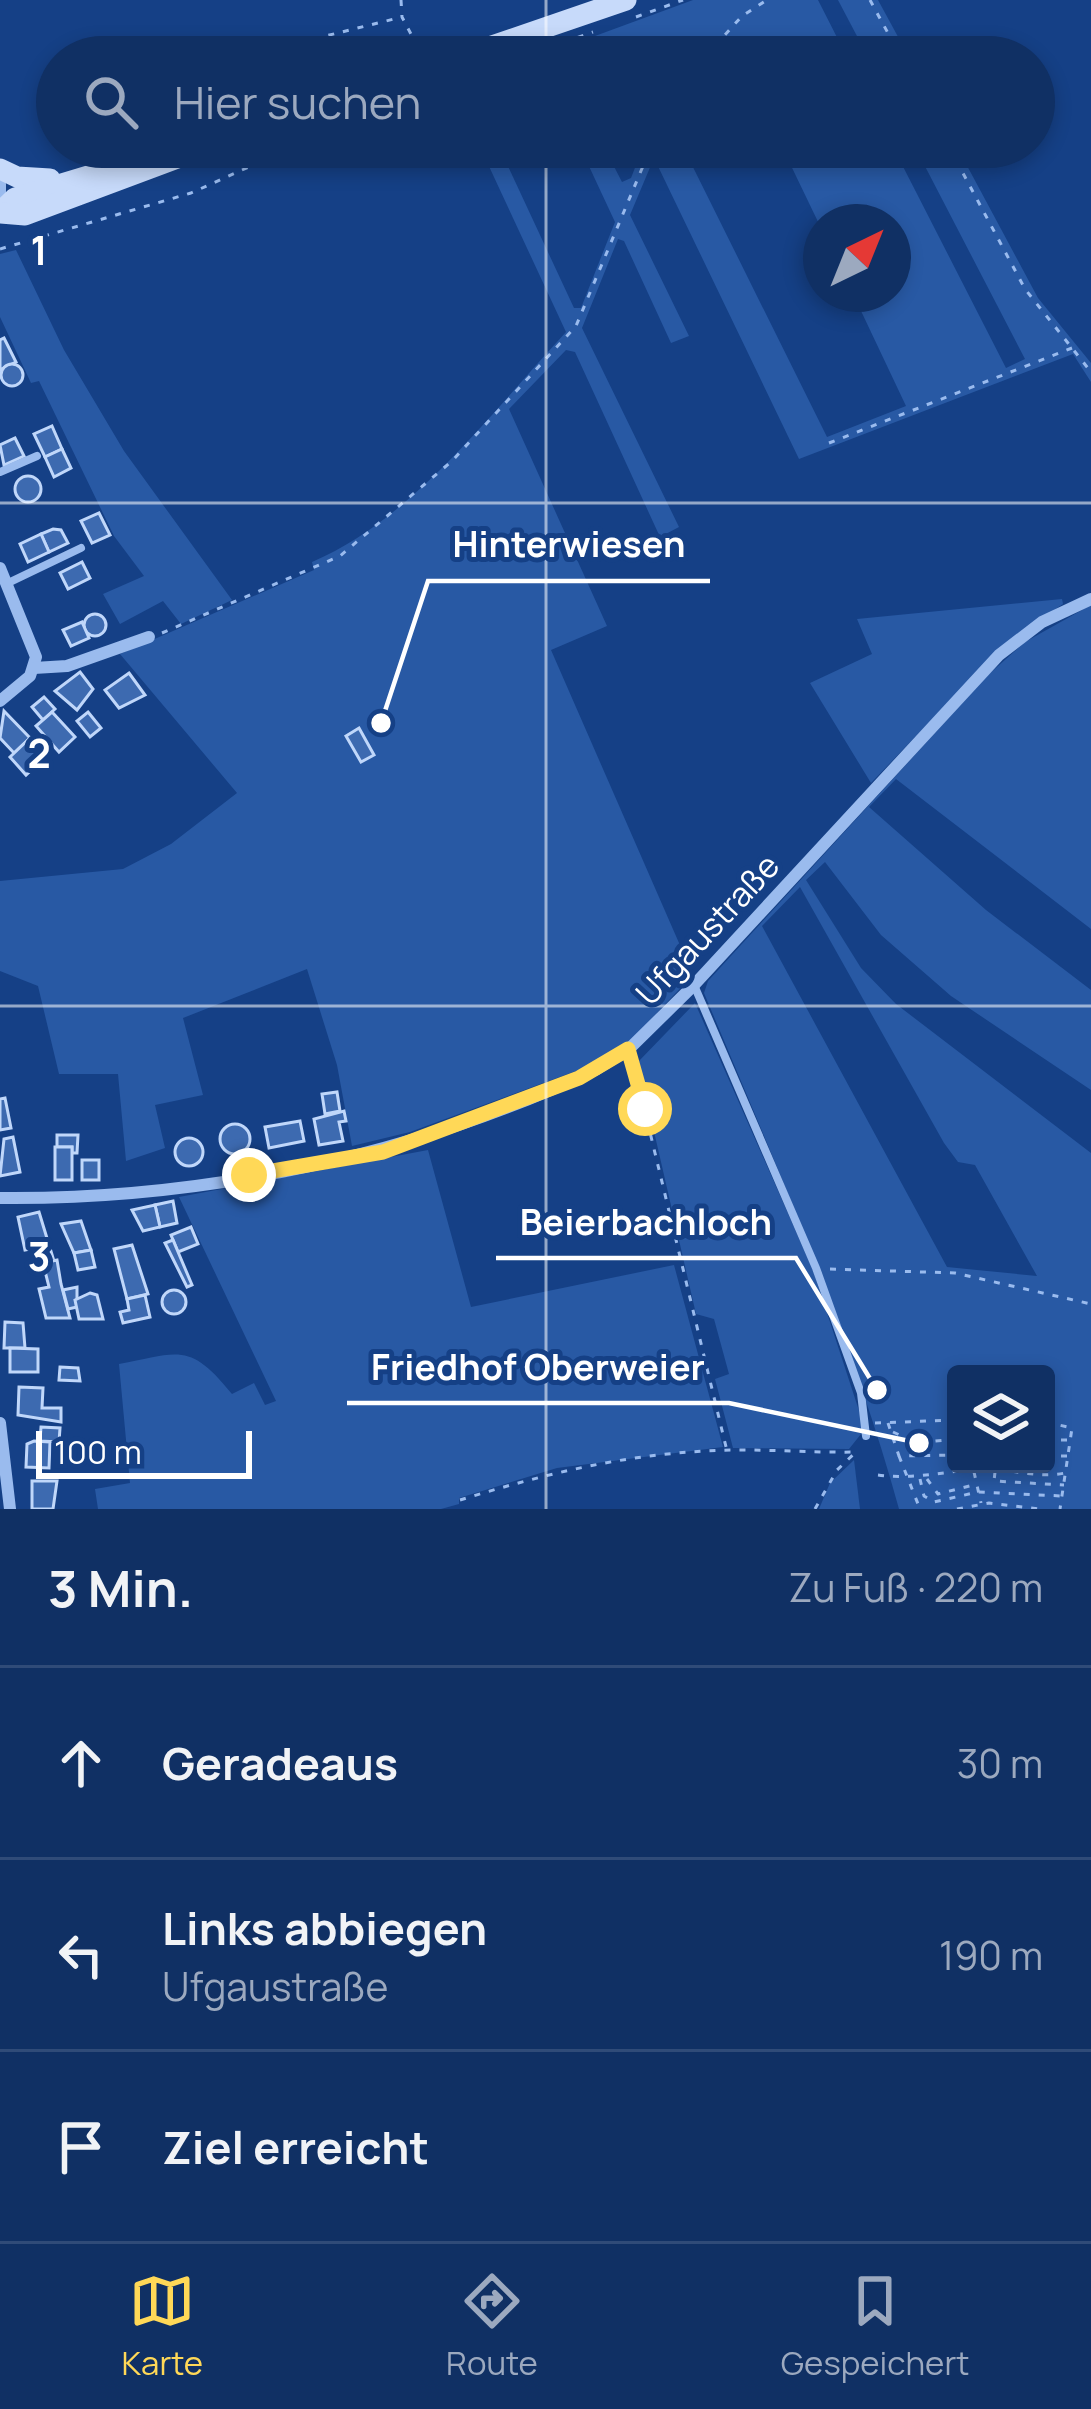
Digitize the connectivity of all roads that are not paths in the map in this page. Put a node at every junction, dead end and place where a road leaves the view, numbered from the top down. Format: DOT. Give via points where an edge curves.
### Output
graph roads {
  1 [pos="626,0"];
  2 [pos="521,36"];
  3 [pos="108,168"];
  4 [pos="150,168"];
  5 [pos="0,169"];
  6 [pos="69,179"];
  7 [pos="0,184"];
  8 [pos="0,202"];
  9 [pos="0,213"];
  10 [pos="37,456"];
  11 [pos="0,472"];
  12 [pos="81,548"];
  13 [pos="0,568"];
  14 [pos="8,584"];
  15 [pos="1091,599"];
  16 [pos="149,638"];
  17 [pos="34,668"];
  18 [pos="0,701"];
  19 [pos="694,986"];
  20 [pos="0,1198"];
  21 [pos="0,1423"];
  22 [pos="866,1436"];
  23 [pos="10,1509"];
  1 -- 2 [label="main road"];
  3 -- 6 [label="main road"];
  4 -- 9 [label="main road" via="25,214"];
  5 -- 6 [label="main road"];
  6 -- 9 [label="main road" via="15,198"];
  7 -- 8 [label="street"];
  10 -- 11 [label="lane"];
  12 -- 14 [label="lane"];
  13 -- 14 [label="street"];
  14 -- 17 [label="street" via="34,644"];
  15 -- 19 [label="street, Ufgaustraße" via="999,655"];
  16 -- 17 [label="street" via="67,666"];
  17 -- 18 [label="street"];
  19 -- 20 [label="street, Ufgaustraße" via="628,1049 579,1078 383,1152 129,1194"];
  19 -- 22 [label="lane" via="816,1268"];
  21 -- 23 [label="street"];
}
